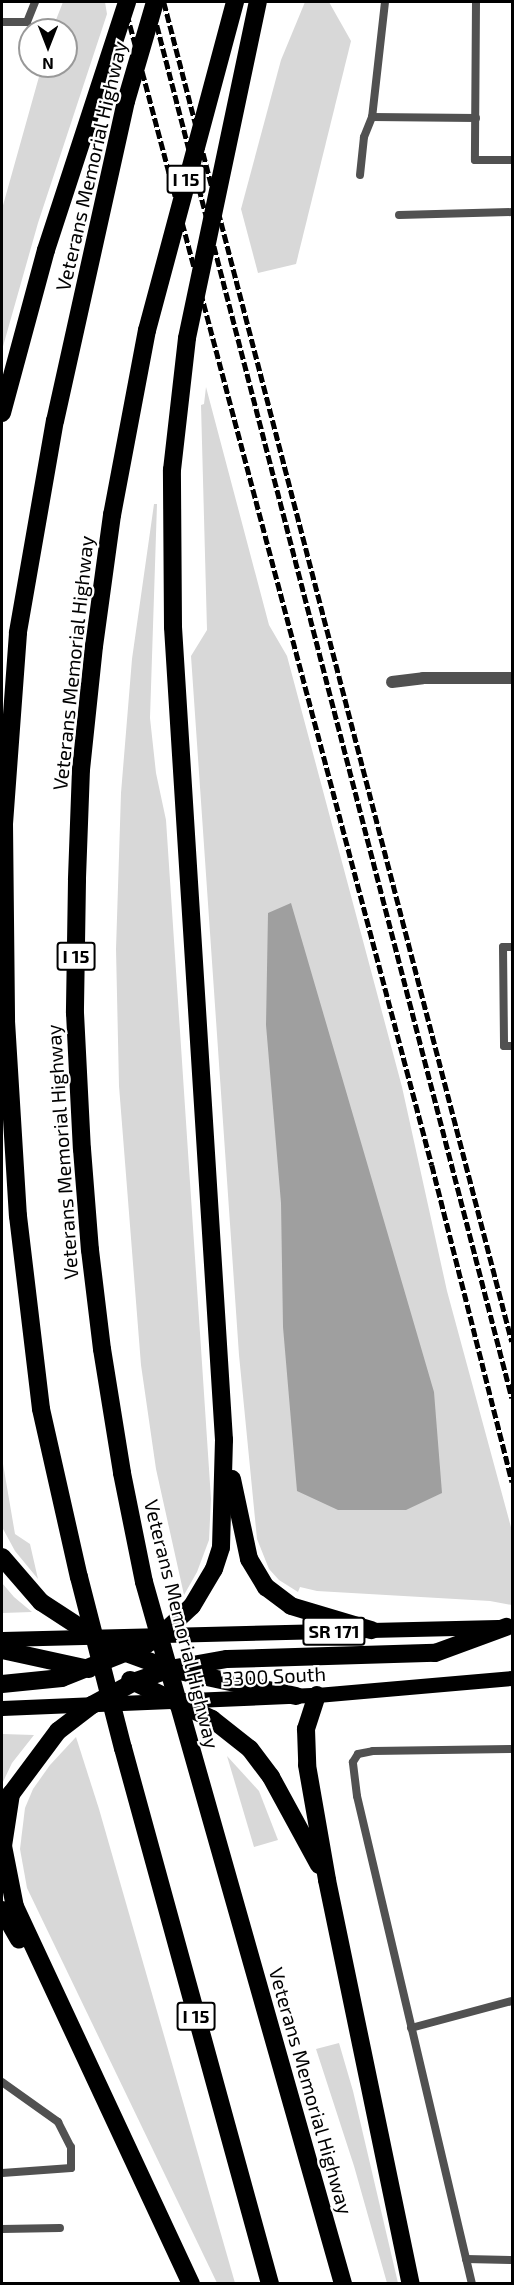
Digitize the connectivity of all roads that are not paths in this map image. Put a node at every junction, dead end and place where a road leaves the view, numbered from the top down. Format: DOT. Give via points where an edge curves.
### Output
graph roads {
  1 [pos="34,2"];
  2 [pos="127,2"];
  3 [pos="154,2"];
  4 [pos="234,2"];
  5 [pos="258,2"];
  6 [pos="385,2"];
  7 [pos="476,2"];
  8 [pos="2,22"];
  9 [pos="372,117"];
  10 [pos="476,118"];
  11 [pos="513,159"];
  12 [pos="360,175"];
  13 [pos="513,212"];
  14 [pos="399,215"];
  15 [pos="2,413"];
  16 [pos="513,678"];
  17 [pos="392,682"];
  18 [pos="513,947"];
  19 [pos="513,1046"];
  20 [pos="225,1440"];
  21 [pos="2,1557"];
  22 [pos="509,1627"];
  23 [pos="371,1630"];
  24 [pos="161,1635"];
  25 [pos="92,1636"];
  26 [pos="2,1639"];
  27 [pos="2,1650"];
  28 [pos="126,1654"];
  29 [pos="88,1669"];
  30 [pos="170,1669"];
  31 [pos="513,1678"];
  32 [pos="136,1681"];
  33 [pos="2,1684"];
  34 [pos="317,1695"];
  35 [pos="296,1696"];
  36 [pos="180,1702"];
  37 [pos="92,1705"];
  38 [pos="2,1708"];
  39 [pos="513,1749"];
  40 [pos="327,1880"];
  41 [pos="2,1910"];
  42 [pos="513,2001"];
  43 [pos="69,2027"];
  44 [pos="411,2028"];
  45 [pos="2,2082"];
  46 [pos="2,2173"];
  47 [pos="60,2228"];
  48 [pos="2,2229"];
  49 [pos="466,2259"];
  50 [pos="513,2260"];
  51 [pos="191,2283"];
  52 [pos="270,2283"];
  53 [pos="343,2283"];
  54 [pos="411,2283"];
  55 [pos="472,2283"];
  1 -- 8 [label="lane" via="27,22"];
  2 -- 15 [label="highway" via="46,250"];
  3 -- 52 [label="highway, Veterans Memorial Highway / I 15" via="126,101 55,420 18,633 4,824 6,1021 18,1216 41,1409 123,1748"];
  4 -- 53 [label="highway, Veterans Memorial Highway / I 15" via="147,330 112,515 81,768 75,1013 90,1250 102,1349 144,1582"];
  5 -- 20 [label="highway" via="187,338 172,470 173,627"];
  6 -- 9 [label="lane"];
  7 -- 10 [label="lane"];
  9 -- 10 [label="lane"];
  9 -- 12 [label="lane" via="364,137"];
  10 -- 11 [label="lane" via="476,160"];
  13 -- 14 [label="lane"];
  16 -- 17 [label="street"];
  18 -- 19 [label="lane" via="503,947 504,1046"];
  20 -- 23 [label="highway" via="249,1559 266,1587 291,1606"];
  20 -- 24 [label="highway" via="224,1526 214,1569 192,1606"];
  21 -- 25 [label="highway" via="41,1602"];
  22 -- 23 [label="main road, SR 171"];
  22 -- 30 [label="highway" via="435,1653 227,1659"];
  23 -- 24 [label="main road, SR 171"];
  24 -- 25 [label="main road, SR 171"];
  24 -- 28 [label="highway"];
  25 -- 26 [label="main road, SR 171"];
  25 -- 28 [label="highway"];
  27 -- 29 [label="highway"];
  28 -- 29 [label="highway"];
  28 -- 30 [label="highway"];
  29 -- 32 [label="highway"];
  29 -- 33 [label="highway" via="48,1681"];
  30 -- 32 [label="highway"];
  30 -- 35 [label="highway"];
  31 -- 34 [label="main road, 3300 South"];
  32 -- 36 [label="highway"];
  32 -- 37 [label="highway"];
  34 -- 35 [label="main road, 3300 South"];
  34 -- 40 [label="highway" via="306,1729 307,1765"];
  35 -- 36 [label="main road, 3300 South"];
  36 -- 37 [label="main road, 3300 South"];
  36 -- 40 [label="highway" via="223,1726 260,1761"];
  37 -- 38 [label="main road, 3300 South"];
  37 -- 43 [label="highway" via="51,1739 11,1794 3,1846 15,1906"];
  39 -- 44 [label="lane" via="373,1752 358,1754 353,1762 357,1796"];
  40 -- 54 [label="highway"];
  41 -- 43 [label="highway"];
  42 -- 44 [label="lane"];
  43 -- 51 [label="highway"];
  44 -- 49 [label="lane"];
  45 -- 46 [label="lane" via="58,2122 71,2147 71,2168"];
  47 -- 48 [label="lane"];
  49 -- 50 [label="lane"];
  49 -- 55 [label="lane"];
}
